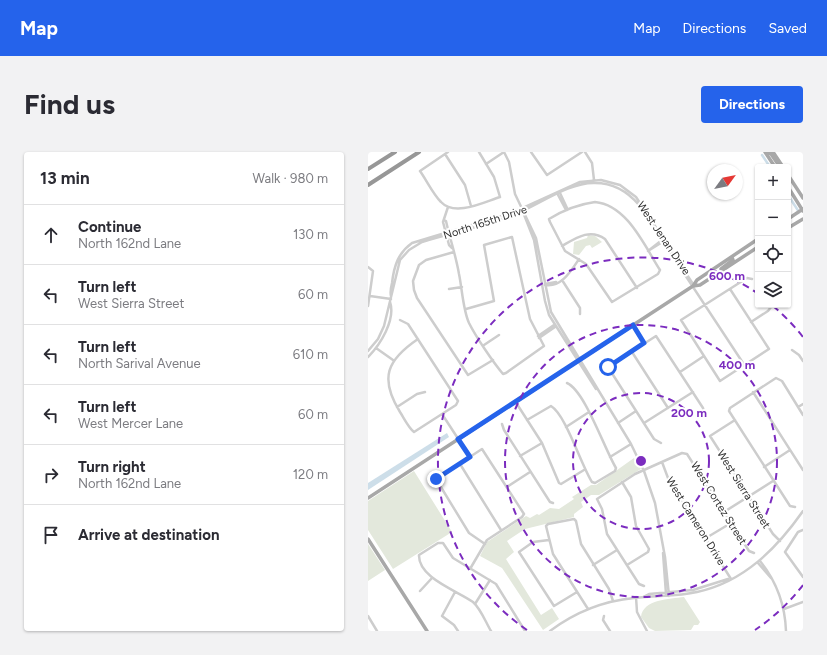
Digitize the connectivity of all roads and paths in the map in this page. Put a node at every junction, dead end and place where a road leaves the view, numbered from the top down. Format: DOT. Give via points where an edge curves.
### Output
graph roads {
  1 [pos="395,152"];
  2 [pos="419,152"];
  3 [pos="479,152"];
  4 [pos="504,152"];
  5 [pos="531,152"];
  6 [pos="582,152"];
  7 [pos="585,152"];
  8 [pos="766,152"];
  9 [pos="773,152"];
  10 [pos="446,153"];
  11 [pos="486,164"];
  12 [pos="773,164"];
  13 [pos="778,164"];
  14 [pos="781,164"];
  15 [pos="368,169"];
  16 [pos="791,180"];
  17 [pos="594,181"];
  18 [pos="609,183"];
  19 [pos="368,185"];
  20 [pos="791,192"];
  21 [pos="559,193"];
  22 [pos="803,198"];
  23 [pos="471,206"];
  24 [pos="448,207"];
  25 [pos="523,210"];
  26 [pos="803,210"];
  27 [pos="566,211"];
  28 [pos="791,217"];
  29 [pos="803,219"];
  30 [pos="791,226"];
  31 [pos="448,233"];
  32 [pos="663,240"];
  33 [pos="755,241"];
  34 [pos="562,246"];
  35 [pos="755,249"];
  36 [pos="648,251"];
  37 [pos="454,252"];
  38 [pos="732,257"];
  39 [pos="579,259"];
  40 [pos="368,267"];
  41 [pos="722,271"];
  42 [pos="752,279"];
  43 [pos="562,280"];
  44 [pos="544,285"];
  45 [pos="693,286"];
  46 [pos="462,287"];
  47 [pos="637,288"];
  48 [pos="449,289"];
  49 [pos="730,289"];
  50 [pos="370,296"];
  51 [pos="391,299"];
  52 [pos="706,304"];
  53 [pos="368,306"];
  54 [pos="770,308"];
  55 [pos="466,309"];
  56 [pos="580,314"];
  57 [pos="400,320"];
  58 [pos="751,322"];
  59 [pos="633,325"];
  60 [pos="556,326"];
  61 [pos="499,335"];
  62 [pos="539,337"];
  63 [pos="418,340"];
  64 [pos="644,343"];
  65 [pos="484,345"];
  66 [pos="374,347"];
  67 [pos="792,350"];
  68 [pos="368,351"];
  69 [pos="632,352"];
  70 [pos="704,356"];
  71 [pos="368,357"];
  72 [pos="394,360"];
  73 [pos="493,360"];
  74 [pos="578,360"];
  75 [pos="803,361"];
  76 [pos="745,366"];
  77 [pos="680,372"];
  78 [pos="567,383"];
  79 [pos="425,392"];
  80 [pos="693,392"];
  81 [pos="753,392"];
  82 [pos="515,401"];
  83 [pos="803,404"];
  84 [pos="397,407"];
  85 [pos="798,407"];
  86 [pos="668,408"];
  87 [pos="636,411"];
  88 [pos="589,412"];
  89 [pos="442,414"];
  90 [pos="803,415"];
  91 [pos="705,416"];
  92 [pos="527,420"];
  93 [pos="735,420"];
  94 [pos="618,423"];
  95 [pos="644,423"];
  96 [pos="502,424"];
  97 [pos="566,427"];
  98 [pos="458,439"];
  99 [pos="542,443"];
  100 [pos="661,443"];
  101 [pos="631,444"];
  102 [pos="790,450"];
  103 [pos="520,456"];
  104 [pos="470,457"];
  105 [pos="610,457"];
  106 [pos="803,461"];
  107 [pos="662,462"];
  108 [pos="799,463"];
  109 [pos="460,464"];
  110 [pos="764,467"];
  111 [pos="584,470"];
  112 [pos="803,470"];
  113 [pos="644,471"];
  114 [pos="530,472"];
  115 [pos="773,481"];
  116 [pos="622,482"];
  117 [pos="507,487"];
  118 [pos="748,496"];
  119 [pos="368,498"];
  120 [pos="553,503"];
  121 [pos="795,507"];
  122 [pos="803,511"];
  123 [pos="724,512"];
  124 [pos="731,523"];
  125 [pos="501,530"];
  126 [pos="802,530"];
  127 [pos="706,538"];
  128 [pos="368,539"];
  129 [pos="549,540"];
  130 [pos="780,542"];
  131 [pos="485,544"];
  132 [pos="617,550"];
  133 [pos="754,553"];
  134 [pos="759,562"];
  135 [pos="593,565"];
  136 [pos="627,565"];
  137 [pos="470,569"];
  138 [pos="803,577"];
  139 [pos="432,578"];
  140 [pos="731,579"];
  141 [pos="490,580"];
  142 [pos="644,586"];
  143 [pos="420,591"];
  144 [pos="455,592"];
  145 [pos="577,592"];
  146 [pos="667,594"];
  147 [pos="636,597"];
  148 [pos="613,601"];
  149 [pos="803,602"];
  150 [pos="475,604"];
  151 [pos="588,609"];
  152 [pos="784,609"];
  153 [pos="368,616"];
  154 [pos="604,616"];
  155 [pos="556,626"];
  156 [pos="377,631"];
  157 [pos="426,631"];
  158 [pos="458,631"];
  159 [pos="491,631"];
  160 [pos="525,631"];
  161 [pos="550,631"];
  162 [pos="560,631"];
  163 [pos="610,631"];
  164 [pos="647,631"];
  165 [pos="786,631"];
  1 -- 15 [label="highway"];
  2 -- 19 [label="highway"];
  3 -- 11 [label="street"];
  4 -- 11 [label="street"];
  4 -- 25 [label="street" via="512,172 512,185"];
  5 -- 6 [label="street" via="547,175"];
  7 -- 17 [label="street" via="592,163"];
  8 -- 12 [label="main road"];
  8 -- 13 [label="main road" via="771,154"];
  9 -- 14 [label="main road"];
  10 -- 23 [label="street" via="465,185"];
  10 -- 24 [label="street" via="420,171 442,203"];
  11 -- 23 [label="street, North 165th Drive" via="494,177 500,197"];
  16 -- 22 [label="main road"];
  17 -- 18 [label="street, North 165th Drive"];
  17 -- 21 [label="street, North 165th Drive"];
  17 -- 21 [label="street, North 165th Drive" via="571,186"];
  18 -- 32 [label="street, West Jenan Drive" via="625,188 636,197"];
  20 -- 26 [label="main road"];
  21 -- 25 [label="street, North 165th Drive"];
  21 -- 27 [label="street" via="567,208"];
  23 -- 24 [label="street, North 165th Drive"];
  24 -- 31 [label="street" via="444,220"];
  25 -- 31 [label="street, North 165th Drive"];
  25 -- 44 [label="street" via="534,240"];
  26 -- 28 [label="main road"];
  27 -- 34 [label="street" via="549,219"];
  27 -- 36 [label="street" via="586,203 604,202 620,212"];
  29 -- 30 [label="main road"];
  31 -- 37 [label="street"];
  31 -- 51 [label="street, North 165th Drive" via="419,243 404,254 397,269"];
  32 -- 36 [label="street"];
  32 -- 45 [label="street, West Jenan Drive"];
  33 -- 38 [label="main road"];
  34 -- 39 [label="street" via="565,251"];
  34 -- 47 [label="street" via="586,234 596,233 605,239"];
  35 -- 41 [label="main road"];
  36 -- 47 [label="street" via="660,272"];
  37 -- 46 [label="street"];
  37 -- 73 [label="street" via="426,260 420,265 413,281 417,298 468,375"];
  38 -- 41 [label="main road" via="733,260 721,268"];
  38 -- 45 [label="main road" via="697,280"];
  39 -- 43 [label="street" via="569,275"];
  39 -- 47 [label="street" via="589,267 612,302"];
  40 -- 50 [label="street" via="372,270"];
  41 -- 45 [label="main road" via="700,285"];
  42 -- 49 [label="street" via="747,278"];
  43 -- 44 [label="street"];
  43 -- 56 [label="street" via="580,308"];
  44 -- 60 [label="street"];
  45 -- 52 [label="street, West Jenan Drive"];
  45 -- 59 [label="main road"];
  46 -- 48 [label="street"];
  46 -- 55 [label="street"];
  49 -- 52 [label="street"];
  49 -- 58 [label="street"];
  50 -- 51 [label="street"];
  50 -- 53 [label="street"];
  51 -- 66 [label="street, North 165th Drive" via="387,330"];
  52 -- 70 [label="street" via="681,320"];
  52 -- 76 [label="street, West Jenan Drive"];
  54 -- 58 [label="street"];
  55 -- 62 [label="street" via="494,301 484,245 512,237 526,307"];
  55 -- 65 [label="street" via="469,322"];
  57 -- 63 [label="street" via="408,324"];
  58 -- 76 [label="street" via="769,349"];
  59 -- 64 [label="street"];
  59 -- 74 [label="main road"];
  60 -- 62 [label="street"];
  60 -- 74 [label="street"];
  61 -- 65 [label="street"];
  62 -- 73 [label="street" via="544,346 504,374"];
  63 -- 72 [label="street" via="401,351"];
  63 -- 89 [label="street" via="458,403"];
  64 -- 69 [label="street"];
  64 -- 77 [label="street" via="656,336"];
  65 -- 73 [label="street"];
  66 -- 68 [label="street"];
  66 -- 71 [label="street"];
  66 -- 72 [label="street"];
  67 -- 75 [label="street"];
  69 -- 86 [label="street"];
  69 -- 87 [label="street" via="608,367"];
  70 -- 76 [label="street" via="720,381"];
  70 -- 77 [label="street"];
  72 -- 84 [label="street" via="388,373 388,385 389,393"];
  74 -- 82 [label="main road"];
  74 -- 94 [label="street"];
  77 -- 80 [label="street"];
  78 -- 88 [label="street" via="572,386"];
  79 -- 84 [label="street" via="416,394"];
  80 -- 86 [label="street"];
  80 -- 91 [label="street"];
  81 -- 85 [label="street" via="776,378 782,381"];
  81 -- 93 [label="street" via="730,408 729,411"];
  81 -- 102 [label="street"];
  82 -- 92 [label="street"];
  82 -- 98 [label="main road"];
  83 -- 85 [label="street"];
  84 -- 89 [label="street" via="414,432"];
  85 -- 90 [label="street"];
  86 -- 95 [label="street"];
  87 -- 94 [label="street"];
  87 -- 95 [label="street"];
  88 -- 97 [label="street"];
  88 -- 105 [label="street"];
  89 -- 98 [label="street"];
  92 -- 97 [label="street" via="551,406"];
  92 -- 99 [label="street"];
  93 -- 110 [label="street"];
  93 -- 118 [label="street, West Sierra Street" via="710,436"];
  94 -- 101 [label="street"];
  95 -- 100 [label="street" via="654,439"];
  96 -- 103 [label="street"];
  97 -- 111 [label="street"];
  98 -- 104 [label="street"];
  98 -- 119 [label="main road"];
  99 -- 103 [label="street"];
  99 -- 111 [label="street" via="561,484"];
  101 -- 105 [label="street"];
  101 -- 113 [label="street"];
  102 -- 108 [label="street"];
  102 -- 110 [label="street"];
  103 -- 114 [label="street"];
  104 -- 109 [label="street"];
  104 -- 117 [label="street" via="482,449"];
  105 -- 111 [label="street" via="615,471 595,483"];
  106 -- 108 [label="street"];
  107 -- 113 [label="street"];
  107 -- 123 [label="street, West Cortez Street" via="687,454"];
  107 -- 127 [label="street, West Cameron Drive" via="668,478"];
  108 -- 112 [label="street"];
  109 -- 125 [label="street"];
  109 -- 131 [label="street" via="436,479 469,533"];
  110 -- 115 [label="street"];
  113 -- 116 [label="street"];
  113 -- 146 [label="street" via="655,503"];
  114 -- 117 [label="street"];
  114 -- 120 [label="street"];
  115 -- 118 [label="street"];
  115 -- 121 [label="street" via="790,506"];
  116 -- 132 [label="street" via="597,499 602,509 607,534"];
  116 -- 136 [label="street" via="631,497 636,526 649,551"];
  117 -- 125 [label="street" via="524,516"];
  118 -- 123 [label="street"];
  118 -- 130 [label="street, West Sierra Street"];
  122 -- 130 [label="street"];
  123 -- 124 [label="street, West Cortez Street"];
  124 -- 127 [label="street"];
  124 -- 133 [label="street, West Cortez Street" via="749,551"];
  125 -- 131 [label="street"];
  126 -- 138 [label="street" via="785,552"];
  127 -- 140 [label="street, West Cameron Drive"];
  128 -- 157 [label="main road"];
  129 -- 135 [label="street" via="548,524 574,519 581,544"];
  129 -- 145 [label="street" via="553,554"];
  129 -- 145 [label="street" via="533,542 519,552 554,606"];
  130 -- 134 [label="street"];
  131 -- 137 [label="street"];
  132 -- 135 [label="street"];
  132 -- 136 [label="street"];
  134 -- 140 [label="street"];
  134 -- 152 [label="street" via="779,592"];
  135 -- 148 [label="street" via="609,589"];
  136 -- 142 [label="street" via="639,584"];
  137 -- 139 [label="street" via="453,558 440,542 419,555"];
  137 -- 141 [label="street"];
  139 -- 143 [label="street"];
  139 -- 144 [label="street"];
  140 -- 146 [label="street"];
  141 -- 150 [label="street"];
  141 -- 160 [label="street" via="496,584"];
  144 -- 150 [label="street"];
  144 -- 158 [label="street" via="442,616"];
  145 -- 151 [label="street"];
  146 -- 147 [label="street"];
  147 -- 148 [label="street"];
  147 -- 164 [label="street" via="637,612"];
  148 -- 151 [label="street"];
  149 -- 152 [label="street"];
  150 -- 159 [label="street"];
  151 -- 155 [label="street"];
  152 -- 165 [label="street"];
  153 -- 156 [label="street"];
  154 -- 163 [label="street" via="603,620"];
  155 -- 161 [label="street"];
  155 -- 162 [label="street"];
}
